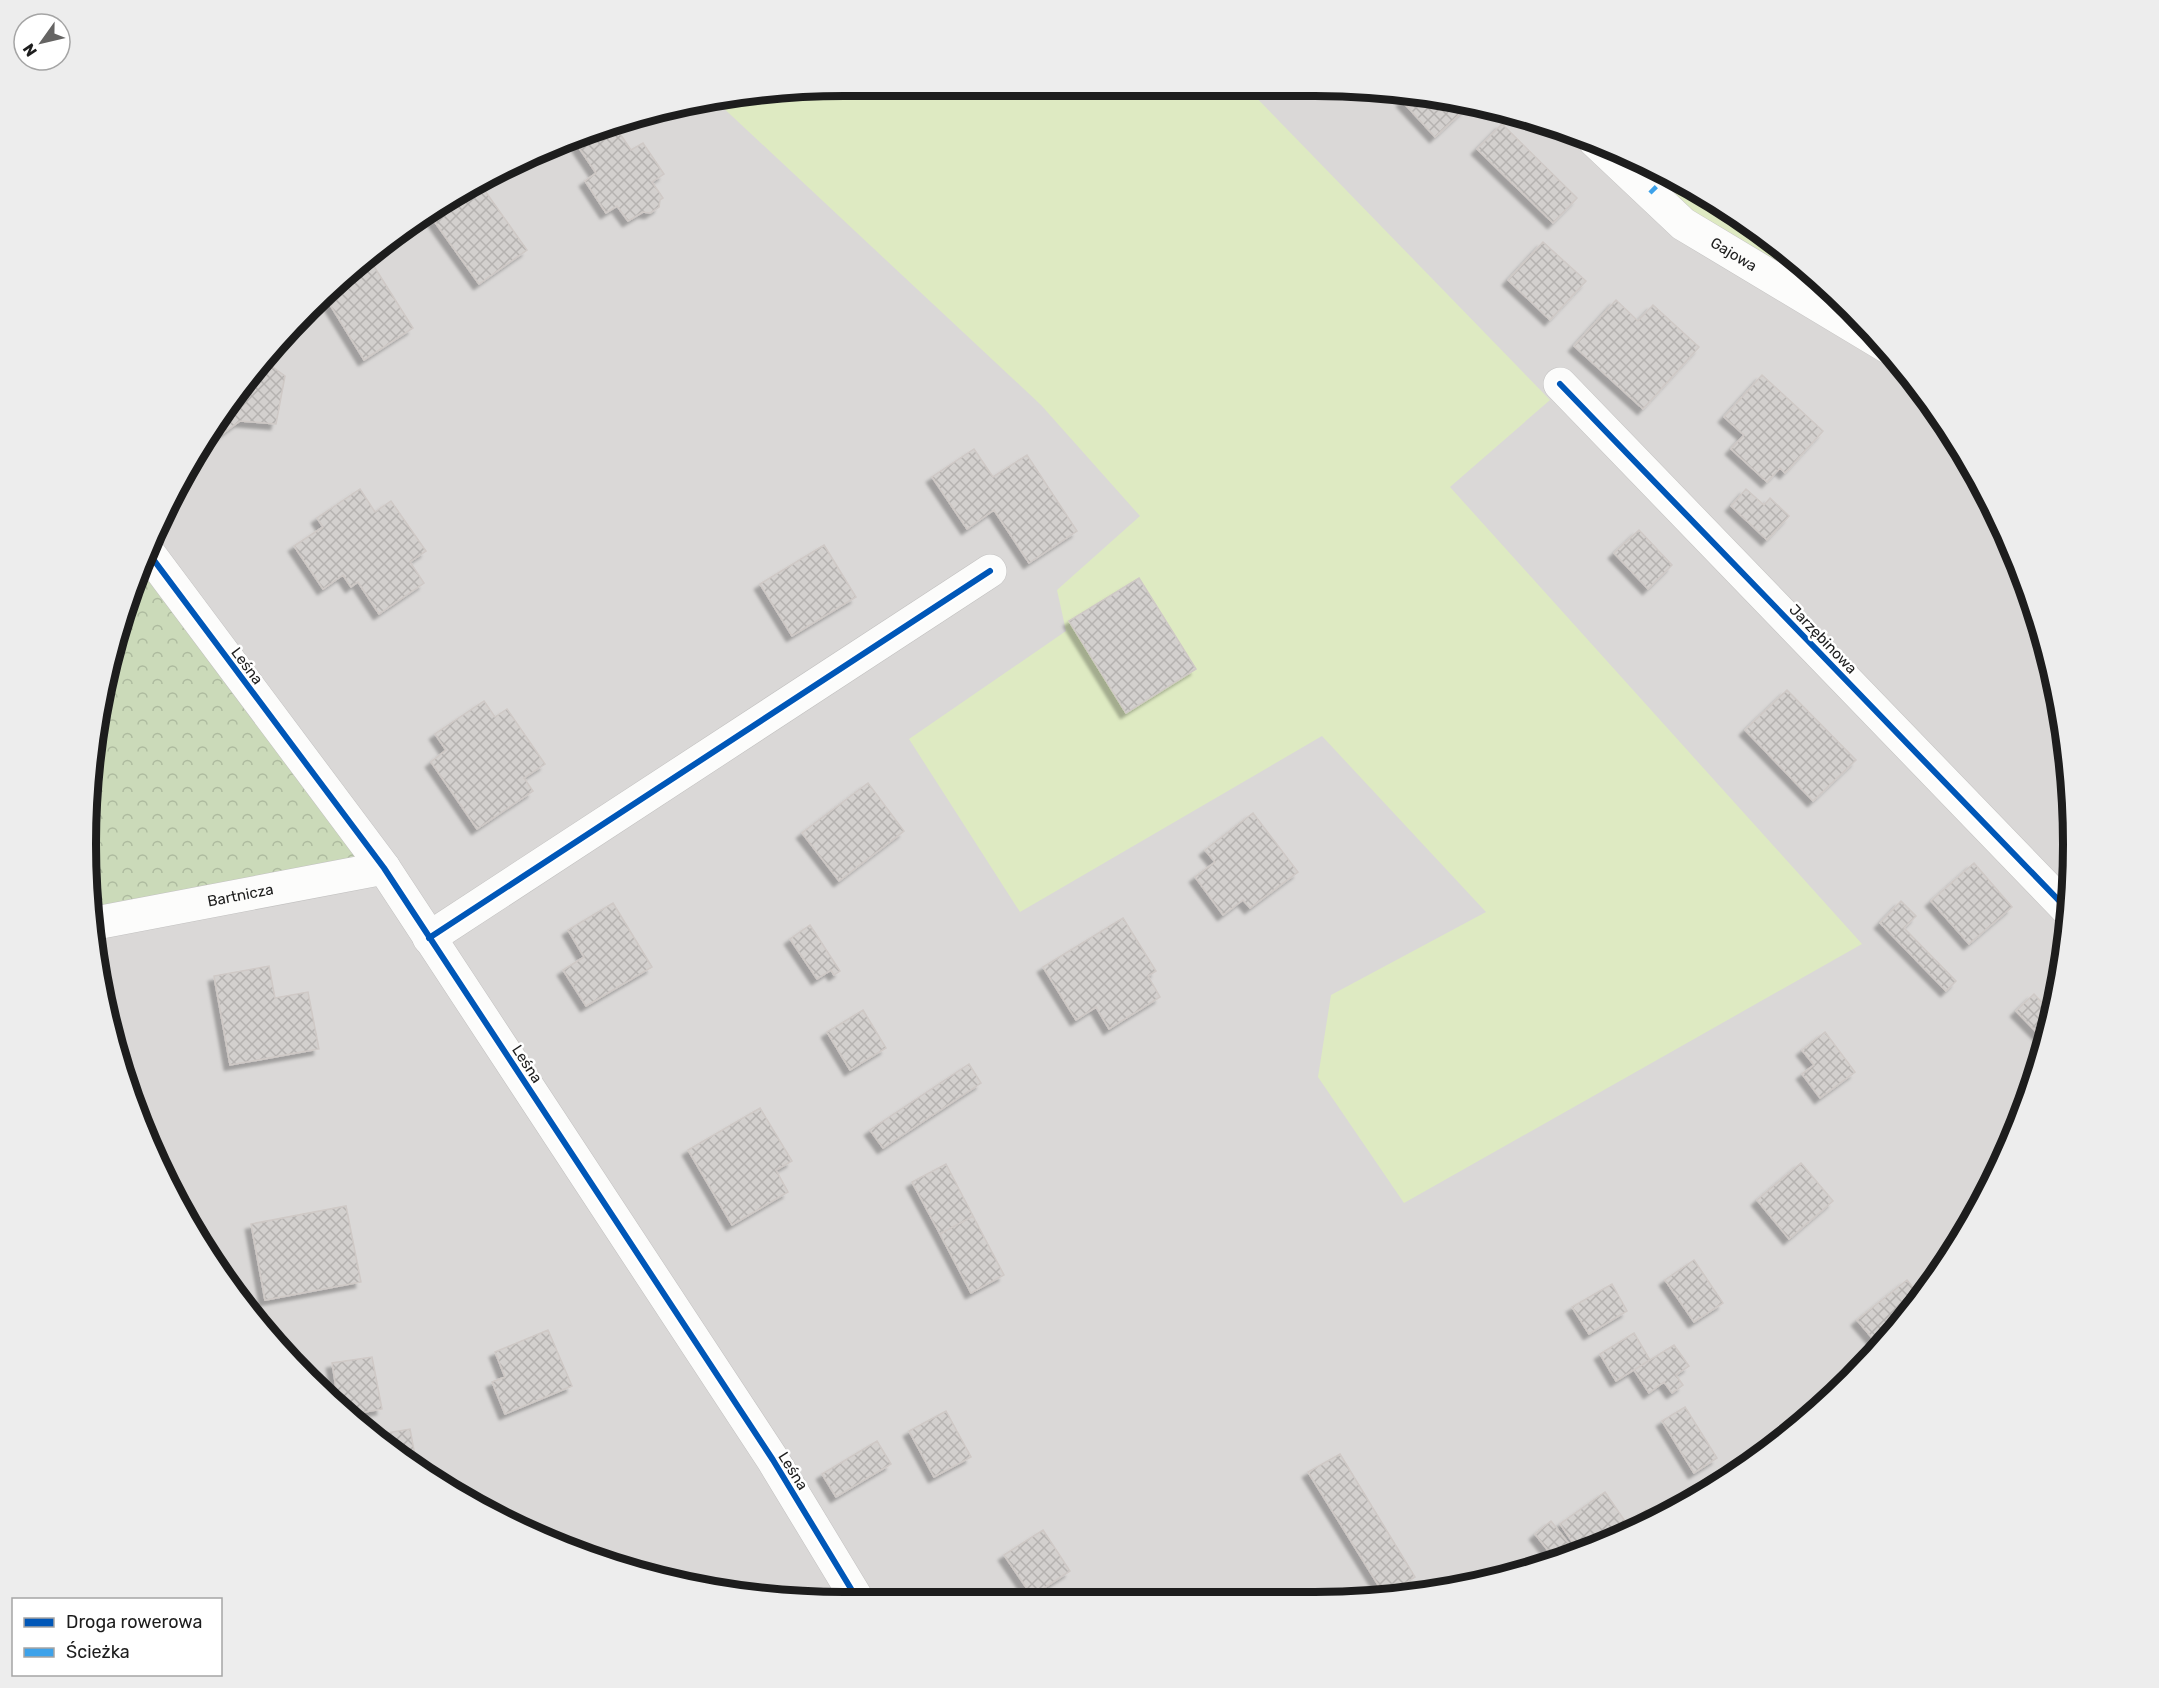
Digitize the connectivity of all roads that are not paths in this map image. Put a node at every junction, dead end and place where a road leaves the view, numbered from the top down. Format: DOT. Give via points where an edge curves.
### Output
graph roads {
  1 [pos="1636,169"];
  2 [pos="1659,184"];
  3 [pos="1855,327"];
  4 [pos="1560,384"];
  5 [pos="153,559"];
  6 [pos="990,571"];
  7 [pos="384,868"];
  8 [pos="2060,902"];
  9 [pos="100,922"];
  10 [pos="429,938"];
  11 [pos="853,1592"];
  1 -- 2 [label="street, Gajowa"];
  2 -- 3 [label="street, Gajowa" via="1683,224"];
  4 -- 8 [label="street, Jarzębinowa"];
  5 -- 7 [label="street, Leśna"];
  6 -- 10 [label="street"];
  7 -- 9 [label="street, Bartnicza"];
  7 -- 10 [label="street, Leśna"];
  10 -- 11 [label="street, Leśna" via="773,1460"];
}
